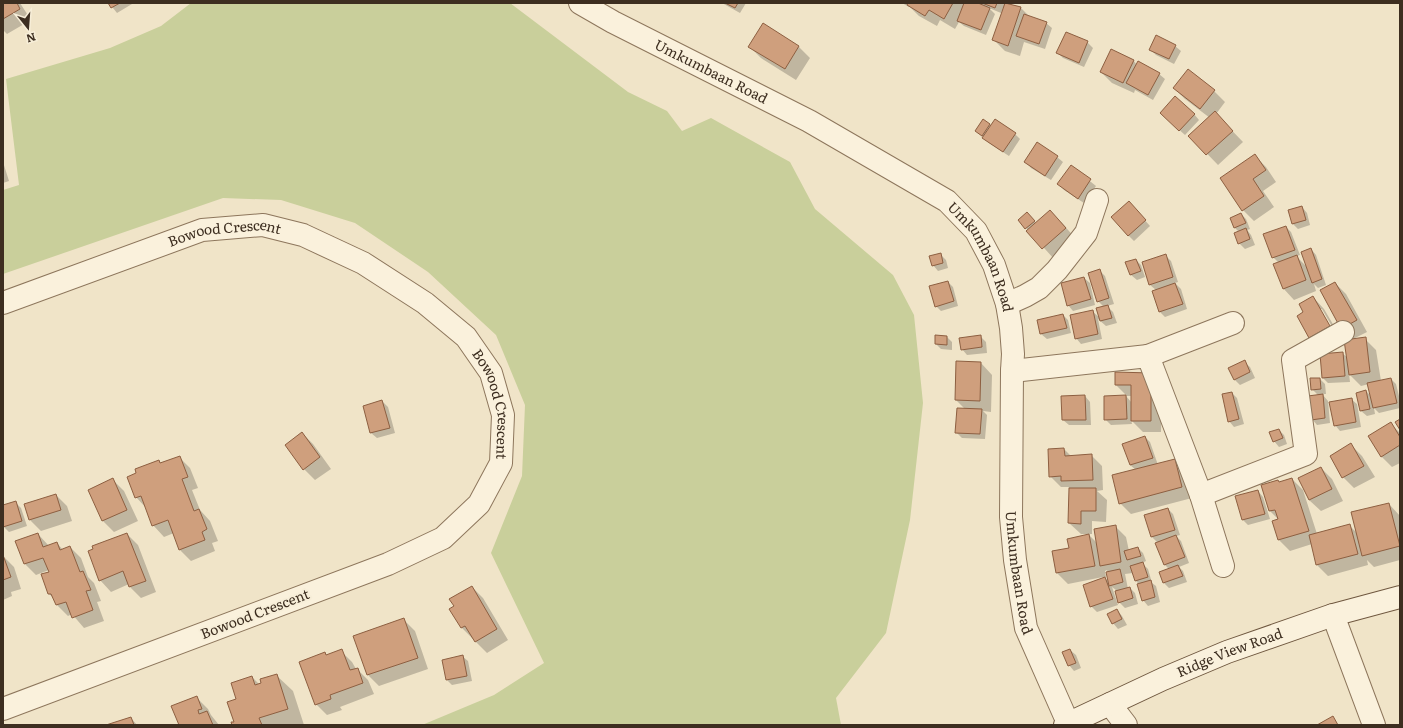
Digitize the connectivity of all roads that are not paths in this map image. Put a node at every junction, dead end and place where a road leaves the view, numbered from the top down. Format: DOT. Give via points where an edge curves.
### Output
graph roads {
  1 [pos="580,3"];
  2 [pos="1097,200"];
  3 [pos="3,303"];
  4 [pos="1007,304"];
  5 [pos="1232,323"];
  6 [pos="1343,332"];
  7 [pos="1148,356"];
  8 [pos="1012,371"];
  9 [pos="1201,495"];
  10 [pos="1223,566"];
  11 [pos="1400,598"];
  12 [pos="1333,615"];
  13 [pos="1110,704"];
  14 [pos="3,709"];
  15 [pos="1067,724"];
  16 [pos="1126,725"];
  17 [pos="1374,725"];
  1 -- 4 [label="street, Umkumbaan Road" via="809,121 947,201 976,231 994,265"];
  2 -- 4 [label="street" via="1086,233 1057,270 1039,288"];
  3 -- 14 [label="street, Bowood Crescent" via="202,230 263,225 303,235 363,263 425,303 466,337 491,373 503,415 501,463 480,504 443,538 388,564"];
  4 -- 8 [label="street, Umkumbaan Road" via="1013,354"];
  5 -- 7 [label="street"];
  6 -- 9 [label="street" via="1293,360 1306,454"];
  7 -- 8 [label="street"];
  7 -- 9 [label="street"];
  8 -- 15 [label="street, Umkumbaan Road" via="1011,516 1015,560 1026,628"];
  9 -- 10 [label="street"];
  11 -- 12 [label="street, Ridge View Road"];
  12 -- 13 [label="street, Ridge View Road" via="1227,652"];
  12 -- 17 [label="street"];
  13 -- 15 [label="street, Ridge View Road"];
  13 -- 16 [label="street"];
}
